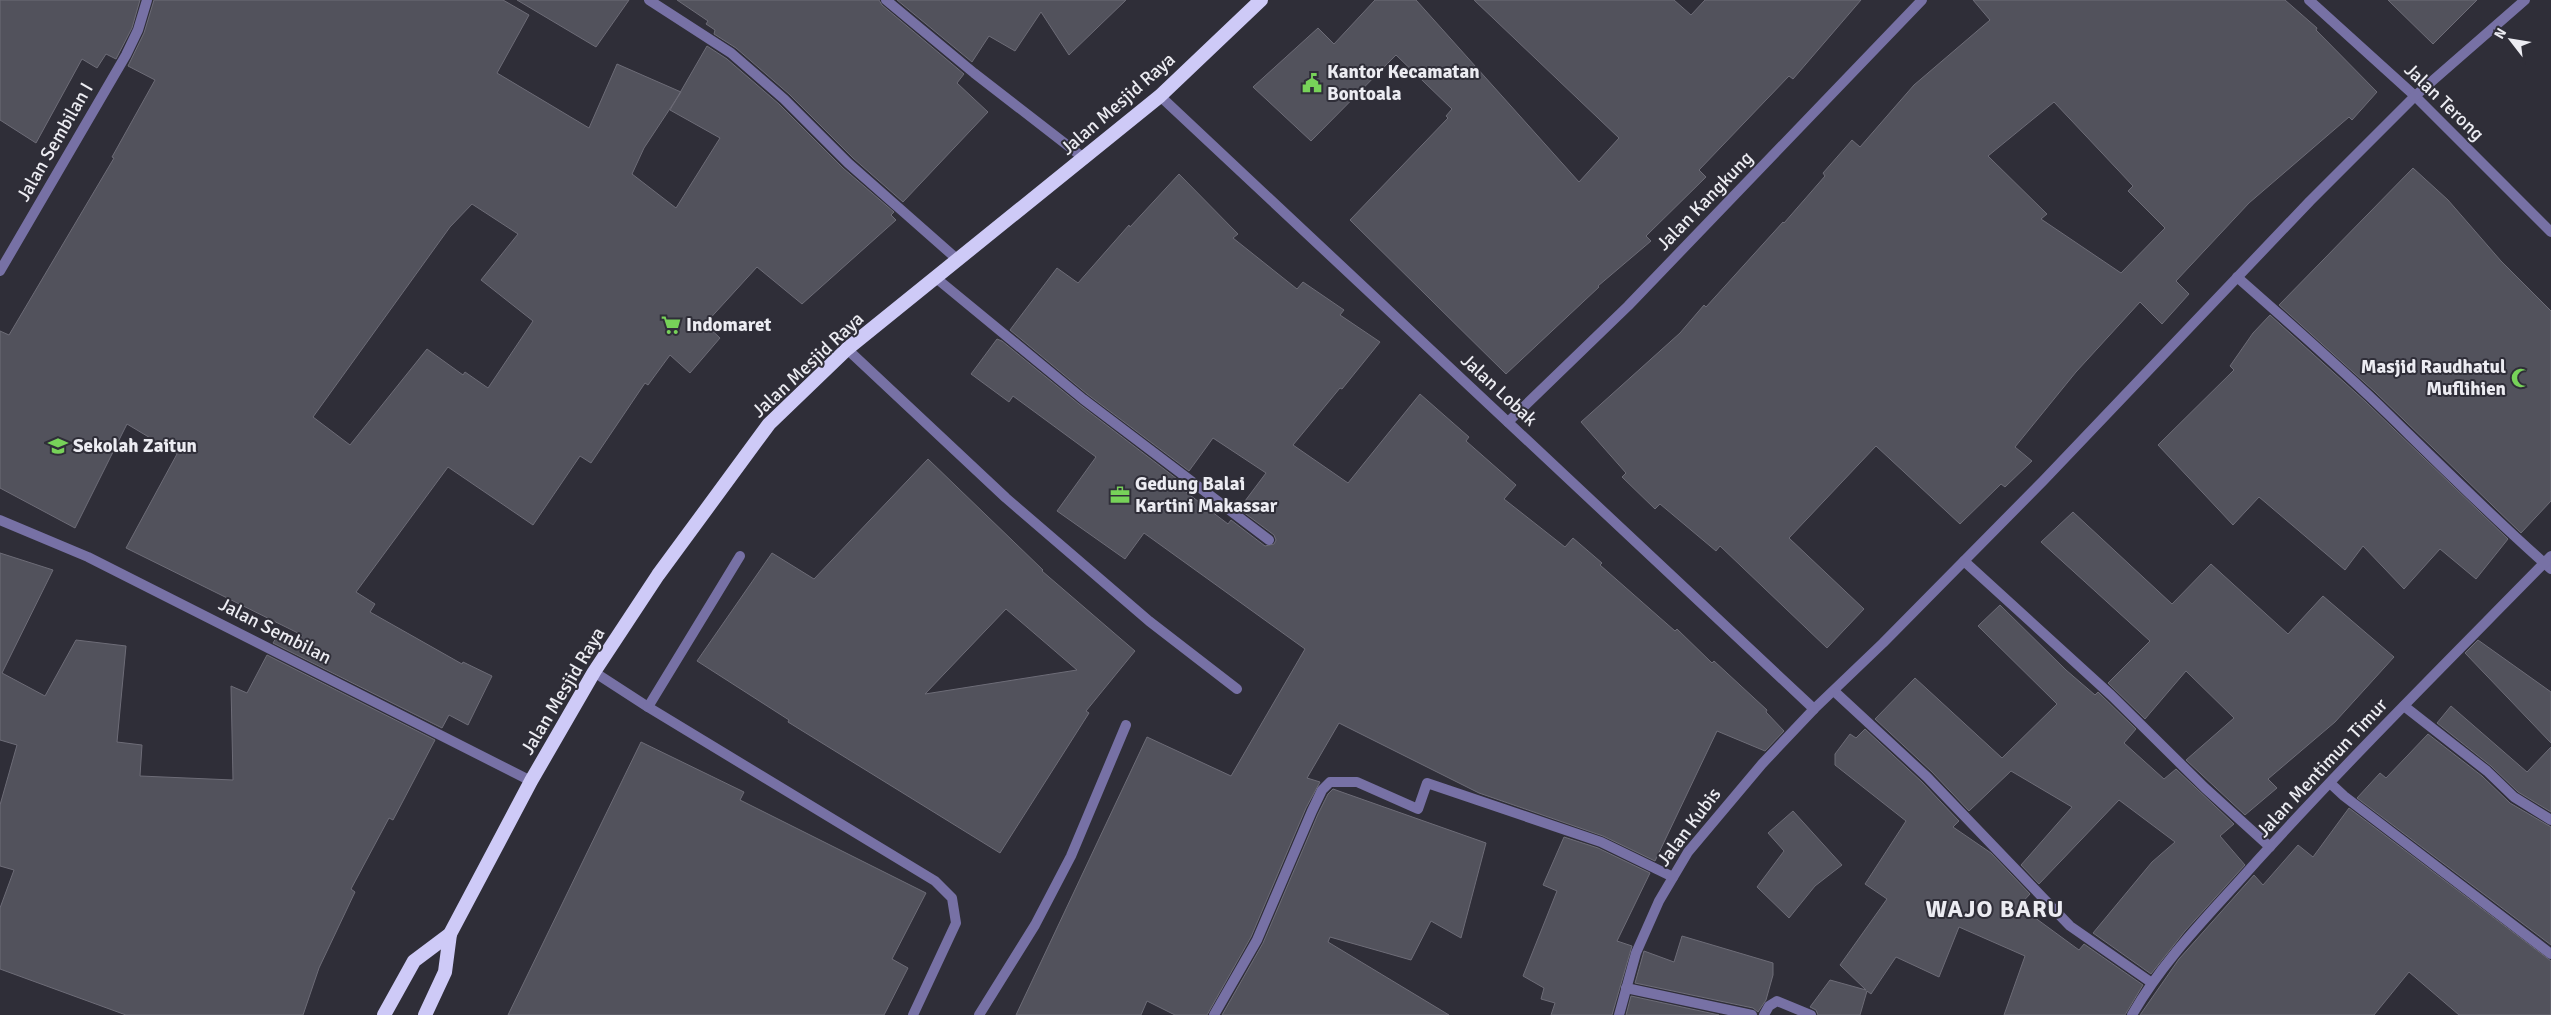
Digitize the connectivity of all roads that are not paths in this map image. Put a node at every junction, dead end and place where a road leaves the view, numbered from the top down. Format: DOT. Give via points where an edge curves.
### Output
graph roads {
  1 [pos="147,0"];
  2 [pos="650,0"];
  3 [pos="1261,0"];
  4 [pos="1922,0"];
  5 [pos="2309,0"];
  6 [pos="2525,0"];
  7 [pos="892,2"];
  8 [pos="1160,96"];
  9 [pos="2414,96"];
  10 [pos="1085,159"];
  11 [pos="2551,232"];
  12 [pos="958,260"];
  13 [pos="0,271"];
  14 [pos="2237,277"];
  15 [pos="936,278"];
  16 [pos="847,349"];
  17 [pos="1508,422"];
  18 [pos="0,520"];
  19 [pos="1269,540"];
  20 [pos="740,556"];
  21 [pos="1964,561"];
  22 [pos="2549,562"];
  23 [pos="594,672"];
  24 [pos="1237,689"];
  25 [pos="1834,691"];
  26 [pos="2404,706"];
  27 [pos="648,707"];
  28 [pos="1814,709"];
  29 [pos="1126,725"];
  30 [pos="531,782"];
  31 [pos="2330,783"];
  32 [pos="2551,820"];
  33 [pos="2270,847"];
  34 [pos="1674,877"];
  35 [pos="450,934"];
  36 [pos="2551,954"];
  37 [pos="2152,983"];
  38 [pos="1626,988"];
  39 [pos="384,1015"];
  40 [pos="425,1015"];
  41 [pos="913,1015"];
  42 [pos="979,1015"];
  43 [pos="1214,1015"];
  44 [pos="1619,1015"];
  45 [pos="1752,1015"];
  46 [pos="1764,1015"];
  47 [pos="1811,1015"];
  48 [pos="2132,1015"];
  1 -- 13 [label="street, Jalan Sembilan I" via="126,55"];
  2 -- 12 [label="street" via="731,53"];
  3 -- 8 [label="highway, Jalan Mesjid Raya"];
  4 -- 17 [label="street, Jalan Kangkung" via="1628,306"];
  5 -- 9 [label="street, Jalan Terong"];
  6 -- 9 [label="street, Jalan Kubis"];
  7 -- 10 [label="street" via="974,73"];
  8 -- 10 [label="highway, Jalan Mesjid Raya"];
  8 -- 17 [label="street, Jalan Lobak"];
  9 -- 11 [label="street, Jalan Terong"];
  9 -- 14 [label="street, Jalan Kubis"];
  10 -- 12 [label="highway, Jalan Mesjid Raya"];
  12 -- 15 [label="highway, Jalan Mesjid Raya"];
  14 -- 21 [label="street, Jalan Kubis"];
  14 -- 22 [label="street" via="2388,414 2446,473"];
  15 -- 16 [label="highway, Jalan Mesjid Raya"];
  15 -- 19 [label="street" via="1083,399"];
  16 -- 23 [label="highway, Jalan Mesjid Raya" via="768,424 658,575"];
  16 -- 24 [label="street" via="1036,524 1148,621"];
  17 -- 28 [label="street, Jalan Lobak"];
  18 -- 30 [label="street, Jalan Sembilan" via="88,557"];
  20 -- 27 [label="street"];
  21 -- 25 [label="street, Jalan Kubis"];
  21 -- 33 [label="street"];
  22 -- 26 [label="street, Jalan Mentimun Timur"];
  23 -- 27 [label="street"];
  23 -- 30 [label="highway, Jalan Mesjid Raya"];
  25 -- 28 [label="street, Jalan Kubis"];
  25 -- 37 [label="street" via="1927,777 2070,926"];
  26 -- 31 [label="street, Jalan Mentimun Timur"];
  26 -- 32 [label="street" via="2487,771 2514,797"];
  27 -- 41 [label="street" via="935,881 952,898 956,923"];
  28 -- 34 [label="street, Jalan Kubis" via="1724,806 1688,852"];
  29 -- 42 [label="street" via="1071,856 1034,925"];
  30 -- 35 [label="highway, Jalan Mesjid Raya"];
  31 -- 33 [label="street, Jalan Mentimun Timur"];
  31 -- 36 [label="street"];
  33 -- 37 [label="street, Jalan Mentimun Timur" via="2195,928"];
  34 -- 38 [label="street, Jalan Kubis" via="1659,901 1636,953"];
  34 -- 43 [label="street" via="1601,842 1428,783 1418,809 1357,782 1330,782 1322,790 1312,811 1258,940"];
  35 -- 39 [label="highway, Jalan Mesjid Raya" via="414,961"];
  35 -- 40 [label="highway, Jalan Mesjid Raya" via="446,972"];
  37 -- 48 [label="street, Jalan Mentimun Timur"];
  38 -- 44 [label="street, Jalan Kubis"];
  38 -- 45 [label="street"];
  46 -- 47 [label="street" via="1777,1001"];
}
